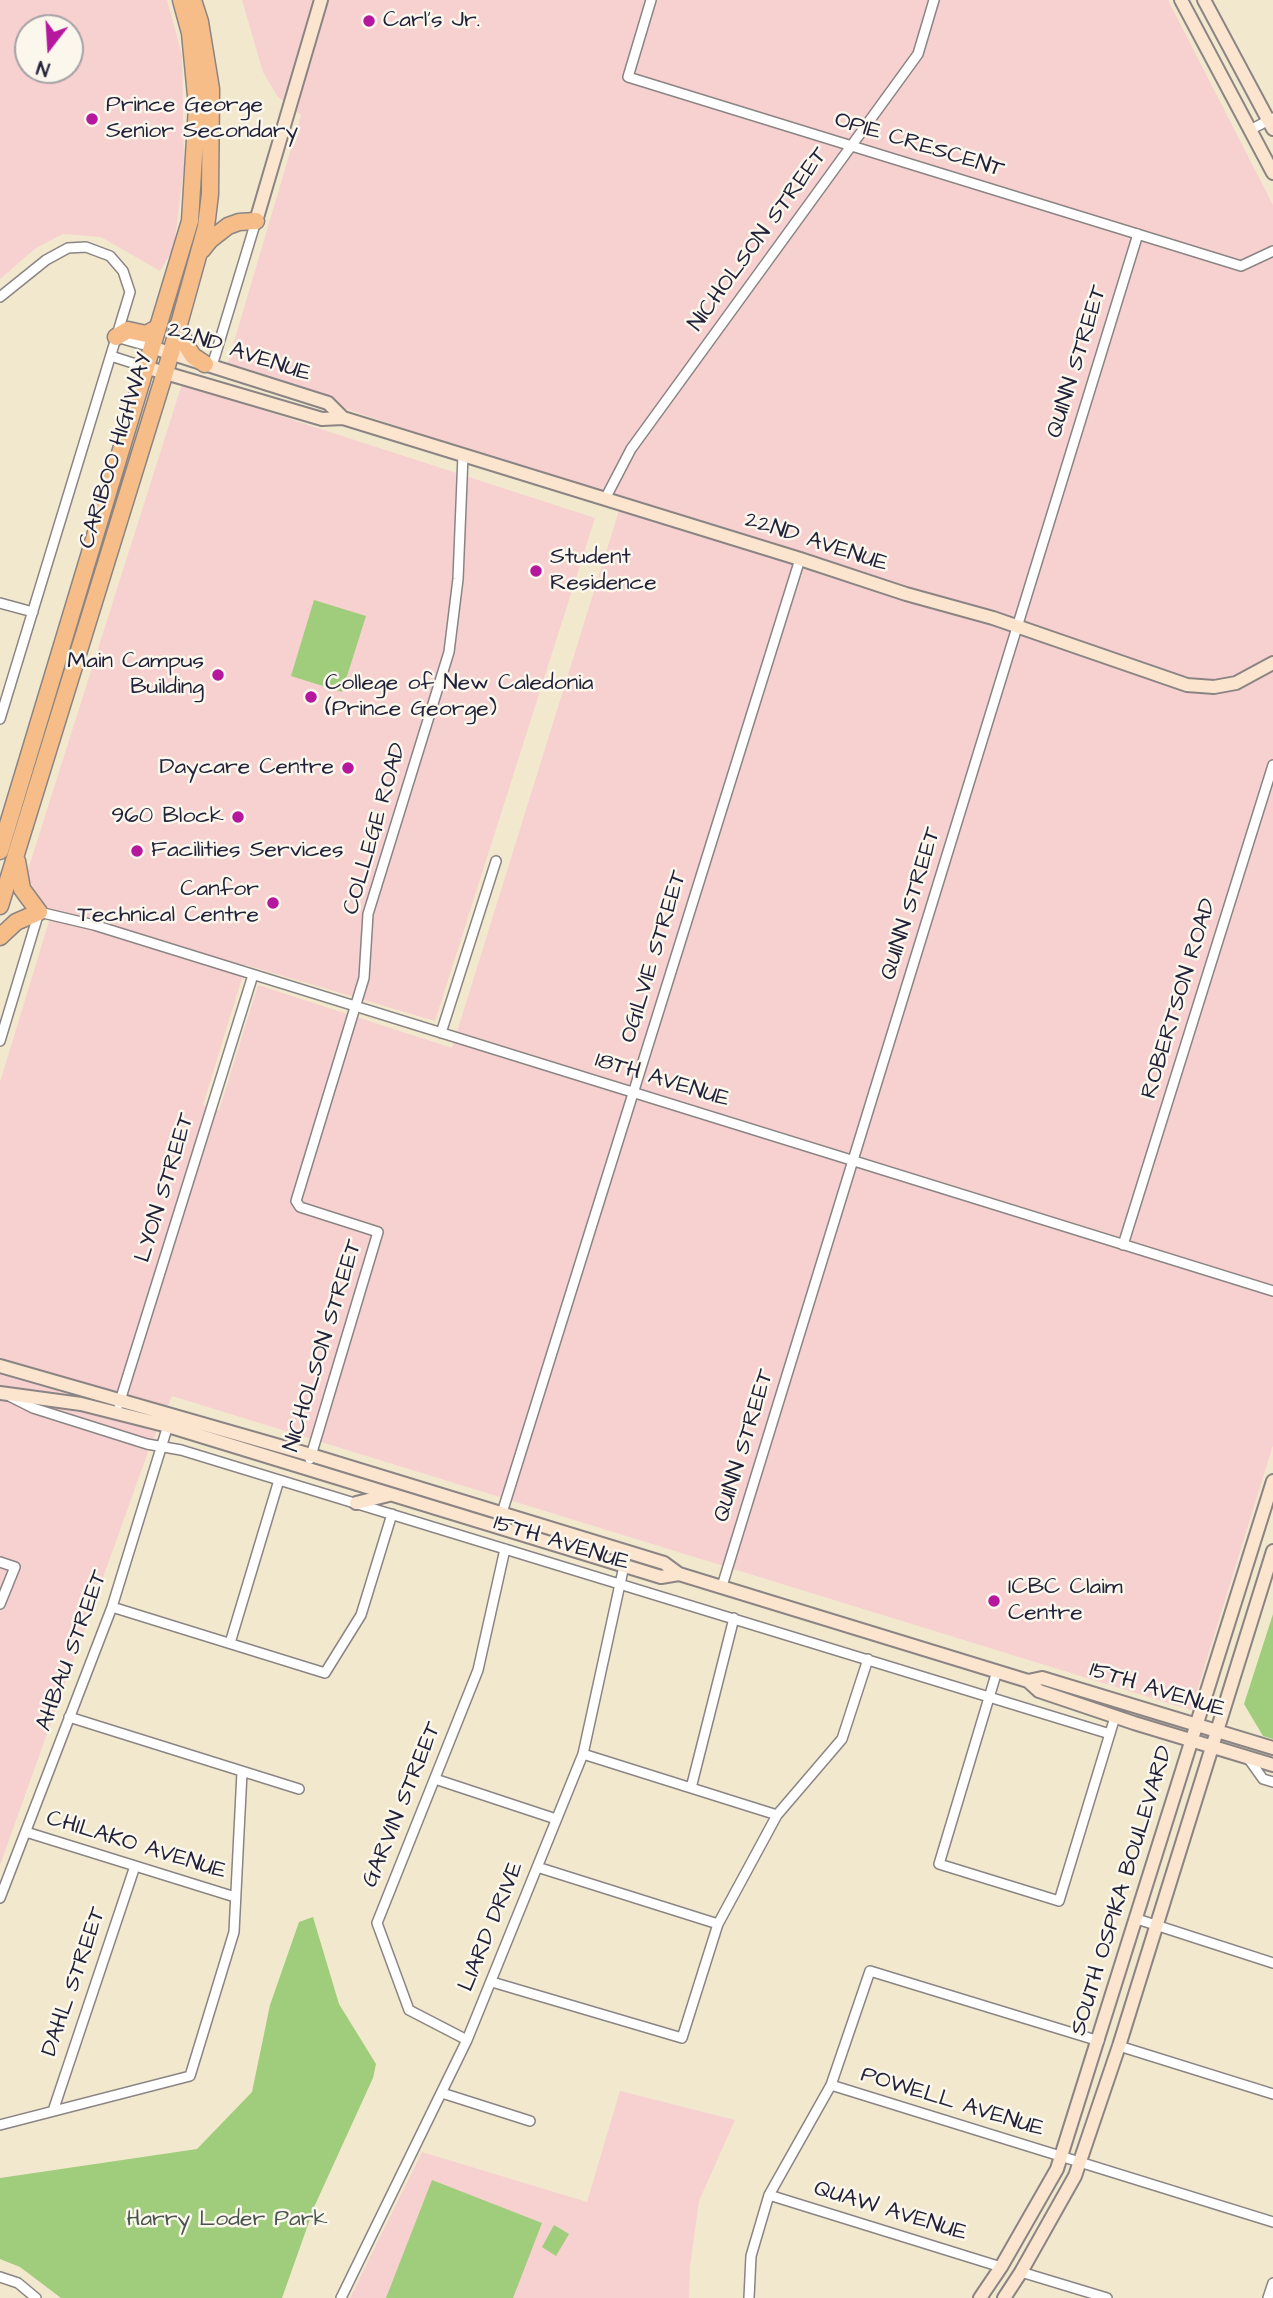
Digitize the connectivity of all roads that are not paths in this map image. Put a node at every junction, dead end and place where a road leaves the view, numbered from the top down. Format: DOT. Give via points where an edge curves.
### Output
graph roads {
  1 [pos="181,0"];
  2 [pos="193,0"];
  3 [pos="321,0"];
  4 [pos="651,0"];
  5 [pos="934,0"];
  6 [pos="1181,0"];
  7 [pos="1205,0"];
  8 [pos="1271,122"];
  9 [pos="1250,130"];
  10 [pos="851,146"];
  11 [pos="1273,173"];
  12 [pos="210,194"];
  13 [pos="247,222"];
  14 [pos="1138,234"];
  15 [pos="1273,251"];
  16 [pos="199,253"];
  17 [pos="0,297"];
  18 [pos="178,325"];
  19 [pos="157,328"];
  20 [pos="116,337"];
  21 [pos="151,347"];
  22 [pos="171,353"];
  23 [pos="111,356"];
  24 [pos="208,365"];
  25 [pos="145,367"];
  26 [pos="165,373"];
  27 [pos="343,418"];
  28 [pos="463,456"];
  29 [pos="605,499"];
  30 [pos="800,559"];
  31 [pos="0,603"];
  32 [pos="33,612"];
  33 [pos="1018,626"];
  34 [pos="1273,663"];
  35 [pos="0,719"];
  36 [pos="1273,765"];
  37 [pos="18,849"];
  38 [pos="0,851"];
  39 [pos="496,861"];
  40 [pos="1,899"];
  41 [pos="39,912"];
  42 [pos="0,937"];
  43 [pos="253,975"];
  44 [pos="354,1006"];
  45 [pos="441,1033"];
  46 [pos="0,1041"];
  47 [pos="633,1093"];
  48 [pos="853,1161"];
  49 [pos="1123,1245"];
  50 [pos="1273,1291"];
  51 [pos="0,1366"];
  52 [pos="1,1393"];
  53 [pos="118,1406"];
  54 [pos="170,1420"];
  55 [pos="162,1446"];
  56 [pos="309,1462"];
  57 [pos="279,1480"];
  58 [pos="1273,1481"];
  59 [pos="391,1494"];
  60 [pos="356,1503"];
  61 [pos="502,1513"];
  62 [pos="392,1514"];
  63 [pos="498,1527"];
  64 [pos="505,1549"];
  65 [pos="1273,1551"];
  66 [pos="627,1552"];
  67 [pos="0,1562"];
  68 [pos="624,1566"];
  69 [pos="679,1574"];
  70 [pos="620,1585"];
  71 [pos="722,1586"];
  72 [pos="0,1604"];
  73 [pos="112,1607"];
  74 [pos="734,1618"];
  75 [pos="230,1643"];
  76 [pos="868,1659"];
  77 [pos="998,1671"];
  78 [pos="1028,1681"];
  79 [pos="990,1697"];
  80 [pos="69,1717"];
  81 [pos="1115,1717"];
  82 [pos="1197,1725"];
  83 [pos="1217,1731"];
  84 [pos="1110,1734"];
  85 [pos="1192,1741"];
  86 [pos="1212,1747"];
  87 [pos="1273,1748"];
  88 [pos="583,1754"];
  89 [pos="1248,1758"];
  90 [pos="1273,1765"];
  91 [pos="242,1772"];
  92 [pos="435,1779"];
  93 [pos="1273,1782"];
  94 [pos="691,1788"];
  95 [pos="299,1789"];
  96 [pos="777,1815"];
  97 [pos="556,1819"];
  98 [pos="26,1832"];
  99 [pos="135,1866"];
  100 [pos="537,1867"];
  101 [pos="236,1897"];
  102 [pos="0,1898"];
  103 [pos="1137,1919"];
  104 [pos="719,1924"];
  105 [pos="1156,1925"];
  106 [pos="1273,1963"];
  107 [pos="492,1982"];
  108 [pos="467,2040"];
  109 [pos="1099,2040"];
  110 [pos="1119,2046"];
  111 [pos="831,2085"];
  112 [pos="442,2093"];
  113 [pos="1273,2094"];
  114 [pos="52,2111"];
  115 [pos="530,2121"];
  116 [pos="0,2125"];
  117 [pos="1061,2157"];
  118 [pos="1079,2162"];
  119 [pos="769,2195"];
  120 [pos="1273,2222"];
  121 [pos="1001,2267"];
  122 [pos="1021,2272"];
  123 [pos="0,2277"];
  124 [pos="1273,2283"];
  125 [pos="36,2298"];
  126 [pos="341,2298"];
  127 [pos="748,2298"];
  128 [pos="980,2298"];
  129 [pos="1004,2298"];
  130 [pos="1107,2298"];
  131 [pos="1268,2298"];
  1 -- 19 [label="highway, CARIBOO HIGHWAY" via="191,33 197,106 193,203"];
  2 -- 12 [label="highway, CARIBOO HIGHWAY" via="211,89"];
  3 -- 13 [label="main road"];
  4 -- 10 [label="street, OPIE CRESCENT" via="628,76"];
  5 -- 10 [label="street, NICHOLSON STREET" via="918,54"];
  6 -- 9 [label="main road"];
  7 -- 8 [label="main road"];
  8 -- 9 [label="street"];
  9 -- 11 [label="main road"];
  10 -- 14 [label="street, OPIE CRESCENT"];
  10 -- 29 [label="street, NICHOLSON STREET" via="631,449"];
  12 -- 13 [label="highway" via="220,212"];
  12 -- 16 [label="highway, CARIBOO HIGHWAY"];
  13 -- 16 [label="highway" via="219,232"];
  13 -- 24 [label="street"];
  14 -- 15 [label="street, OPIE CRESCENT" via="1241,266"];
  14 -- 33 [label="street, QUINN STREET"];
  16 -- 18 [label="highway, CARIBOO HIGHWAY"];
  17 -- 20 [label="street" via="46,260 68,248 86,247 110,256 123,271 130,292"];
  18 -- 22 [label="highway, CARIBOO HIGHWAY"];
  18 -- 24 [label="highway" via="193,356"];
  19 -- 20 [label="highway" via="146,334 128,330"];
  19 -- 21 [label="highway, CARIBOO HIGHWAY"];
  20 -- 21 [label="street, 22ND AVENUE"];
  20 -- 23 [label="street"];
  21 -- 22 [label="main road, 22ND AVENUE"];
  21 -- 25 [label="highway, CARIBOO HIGHWAY"];
  22 -- 24 [label="main road, 22ND AVENUE"];
  22 -- 26 [label="highway, CARIBOO HIGHWAY"];
  23 -- 25 [label="street, 22ND AVENUE"];
  23 -- 32 [label="street"];
  24 -- 27 [label="main road, 22ND AVENUE" via="328,403"];
  25 -- 26 [label="main road, 22ND AVENUE"];
  25 -- 38 [label="highway, CARIBOO HIGHWAY"];
  26 -- 27 [label="main road, 22ND AVENUE" via="322,419"];
  26 -- 37 [label="highway, CARIBOO HIGHWAY"];
  27 -- 28 [label="main road, 22ND AVENUE"];
  28 -- 29 [label="main road, 22ND AVENUE"];
  28 -- 44 [label="street, COLLEGE ROAD" via="458,579 449,652 368,914 363,978"];
  29 -- 30 [label="main road, 22ND AVENUE"];
  30 -- 33 [label="main road, 22ND AVENUE"];
  30 -- 47 [label="street, OGILVIE STREET"];
  31 -- 32 [label="street"];
  32 -- 35 [label="street"];
  33 -- 34 [label="main road, 22ND AVENUE" via="1186,685 1236,683"];
  33 -- 48 [label="street, QUINN STREET"];
  36 -- 49 [label="street, ROBERTSON ROAD"];
  37 -- 40 [label="highway, CARIBOO HIGHWAY"];
  37 -- 41 [label="highway" via="22,889"];
  39 -- 45 [label="street"];
  40 -- 41 [label="highway"];
  41 -- 42 [label="highway" via="16,922"];
  41 -- 43 [label="street, 18TH AVENUE"];
  41 -- 46 [label="street"];
  43 -- 44 [label="street, 18TH AVENUE"];
  43 -- 53 [label="street, LYON STREET"];
  44 -- 45 [label="street, 18TH AVENUE"];
  44 -- 56 [label="street, NICHOLSON STREET" via="296,1201 300,1207 378,1235"];
  45 -- 47 [label="street, 18TH AVENUE"];
  47 -- 48 [label="street, 18TH AVENUE"];
  47 -- 61 [label="street, OGILVIE STREET"];
  48 -- 49 [label="street, 18TH AVENUE"];
  48 -- 71 [label="street, QUINN STREET"];
  49 -- 50 [label="street, 18TH AVENUE"];
  51 -- 53 [label="main road, 15TH AVENUE"];
  52 -- 53 [label="main road, 15TH AVENUE"];
  52 -- 55 [label="street, 15TH AVENUE" via="33,1408"];
  53 -- 54 [label="main road, 15TH AVENUE"];
  54 -- 55 [label="street, AHBAU STREET"];
  54 -- 56 [label="main road, 15TH AVENUE"];
  55 -- 57 [label="street, 15TH AVENUE"];
  55 -- 73 [label="street, AHBAU STREET"];
  56 -- 59 [label="main road, 15TH AVENUE"];
  56 -- 61 [label="main road, 15TH AVENUE"];
  57 -- 60 [label="street, 15TH AVENUE"];
  57 -- 75 [label="street"];
  58 -- 82 [label="main road, SOUTH OSPIKA BOULEVARD"];
  59 -- 60 [label="main road"];
  59 -- 63 [label="main road, 15TH AVENUE"];
  60 -- 62 [label="street, 15TH AVENUE"];
  61 -- 63 [label="street, OGILVIE STREET"];
  61 -- 66 [label="main road, 15TH AVENUE"];
  62 -- 64 [label="street, 15TH AVENUE"];
  62 -- 75 [label="street" via="361,1615 325,1673"];
  63 -- 68 [label="main road, 15TH AVENUE"];
  64 -- 70 [label="street, 15TH AVENUE"];
  64 -- 92 [label="street, GARVIN STREET" via="478,1670"];
  65 -- 83 [label="main road, SOUTH OSPIKA BOULEVARD"];
  66 -- 68 [label="street, LIARD DRIVE"];
  66 -- 69 [label="main road, 15TH AVENUE" via="664,1563"];
  67 -- 72 [label="street" via="15,1567"];
  68 -- 69 [label="main road, 15TH AVENUE" via="661,1577"];
  68 -- 70 [label="street, LIARD DRIVE"];
  69 -- 71 [label="main road, 15TH AVENUE"];
  70 -- 74 [label="street, 15TH AVENUE"];
  70 -- 88 [label="street, LIARD DRIVE"];
  71 -- 77 [label="main road, 15TH AVENUE"];
  73 -- 75 [label="street"];
  73 -- 80 [label="street, AHBAU STREET"];
  74 -- 76 [label="street, 15TH AVENUE"];
  74 -- 94 [label="street"];
  76 -- 79 [label="street, 15TH AVENUE"];
  76 -- 96 [label="street" via="842,1740"];
  77 -- 78 [label="main road, 15TH AVENUE"];
  77 -- 79 [label="street"];
  78 -- 81 [label="main road, 15TH AVENUE" via="1039,1691"];
  78 -- 82 [label="main road, 15TH AVENUE" via="1042,1678"];
  79 -- 84 [label="street, 15TH AVENUE"];
  79 -- 84 [label="street" via="939,1864 1046,1897 1059,1901"];
  80 -- 91 [label="street"];
  80 -- 98 [label="street, AHBAU STREET"];
  81 -- 84 [label="street"];
  81 -- 85 [label="main road, 15TH AVENUE"];
  82 -- 83 [label="main road, 15TH AVENUE"];
  82 -- 85 [label="main road, SOUTH OSPIKA BOULEVARD"];
  83 -- 86 [label="main road, SOUTH OSPIKA BOULEVARD"];
  83 -- 87 [label="main road, 15TH AVENUE"];
  85 -- 86 [label="main road, 15TH AVENUE"];
  85 -- 103 [label="main road, SOUTH OSPIKA BOULEVARD"];
  86 -- 89 [label="main road, 15TH AVENUE"];
  86 -- 105 [label="main road, SOUTH OSPIKA BOULEVARD"];
  88 -- 94 [label="street"];
  88 -- 97 [label="street, LIARD DRIVE"];
  89 -- 90 [label="main road, 15TH AVENUE"];
  89 -- 93 [label="street, 15TH AVENUE" via="1263,1779"];
  91 -- 95 [label="street"];
  91 -- 101 [label="street"];
  92 -- 97 [label="street"];
  92 -- 108 [label="street, GARVIN STREET" via="377,1923 409,2010"];
  94 -- 96 [label="street"];
  96 -- 104 [label="street"];
  97 -- 100 [label="street, LIARD DRIVE"];
  98 -- 99 [label="street, CHILAKO AVENUE"];
  98 -- 102 [label="street, AHBAU STREET"];
  99 -- 101 [label="street, CHILAKO AVENUE"];
  99 -- 114 [label="street, DAHL STREET"];
  100 -- 104 [label="street"];
  100 -- 107 [label="street, LIARD DRIVE"];
  101 -- 114 [label="street" via="234,1932 190,2076"];
  103 -- 105 [label="street"];
  103 -- 109 [label="main road, SOUTH OSPIKA BOULEVARD"];
  104 -- 107 [label="street" via="682,2038"];
  105 -- 106 [label="street"];
  105 -- 110 [label="main road, SOUTH OSPIKA BOULEVARD"];
  107 -- 108 [label="street, LIARD DRIVE"];
  108 -- 112 [label="street, LIARD DRIVE"];
  109 -- 111 [label="street" via="870,1971"];
  109 -- 117 [label="main road, SOUTH OSPIKA BOULEVARD"];
  110 -- 113 [label="street"];
  110 -- 118 [label="main road, SOUTH OSPIKA BOULEVARD"];
  111 -- 117 [label="street, POWELL AVENUE"];
  111 -- 119 [label="street"];
  112 -- 115 [label="street"];
  112 -- 126 [label="street, LIARD DRIVE"];
  114 -- 116 [label="street"];
  117 -- 118 [label="street, POWELL AVENUE"];
  117 -- 121 [label="main road, SOUTH OSPIKA BOULEVARD"];
  118 -- 120 [label="street, POWELL AVENUE"];
  118 -- 122 [label="main road, SOUTH OSPIKA BOULEVARD"];
  119 -- 121 [label="street, QUAW AVENUE"];
  119 -- 127 [label="street" via="751,2256"];
  121 -- 128 [label="main road, SOUTH OSPIKA BOULEVARD"];
  122 -- 129 [label="main road, SOUTH OSPIKA BOULEVARD"];
  122 -- 130 [label="street"];
  123 -- 125 [label="street" via="18,2283"];
  124 -- 131 [label="street"];
}
